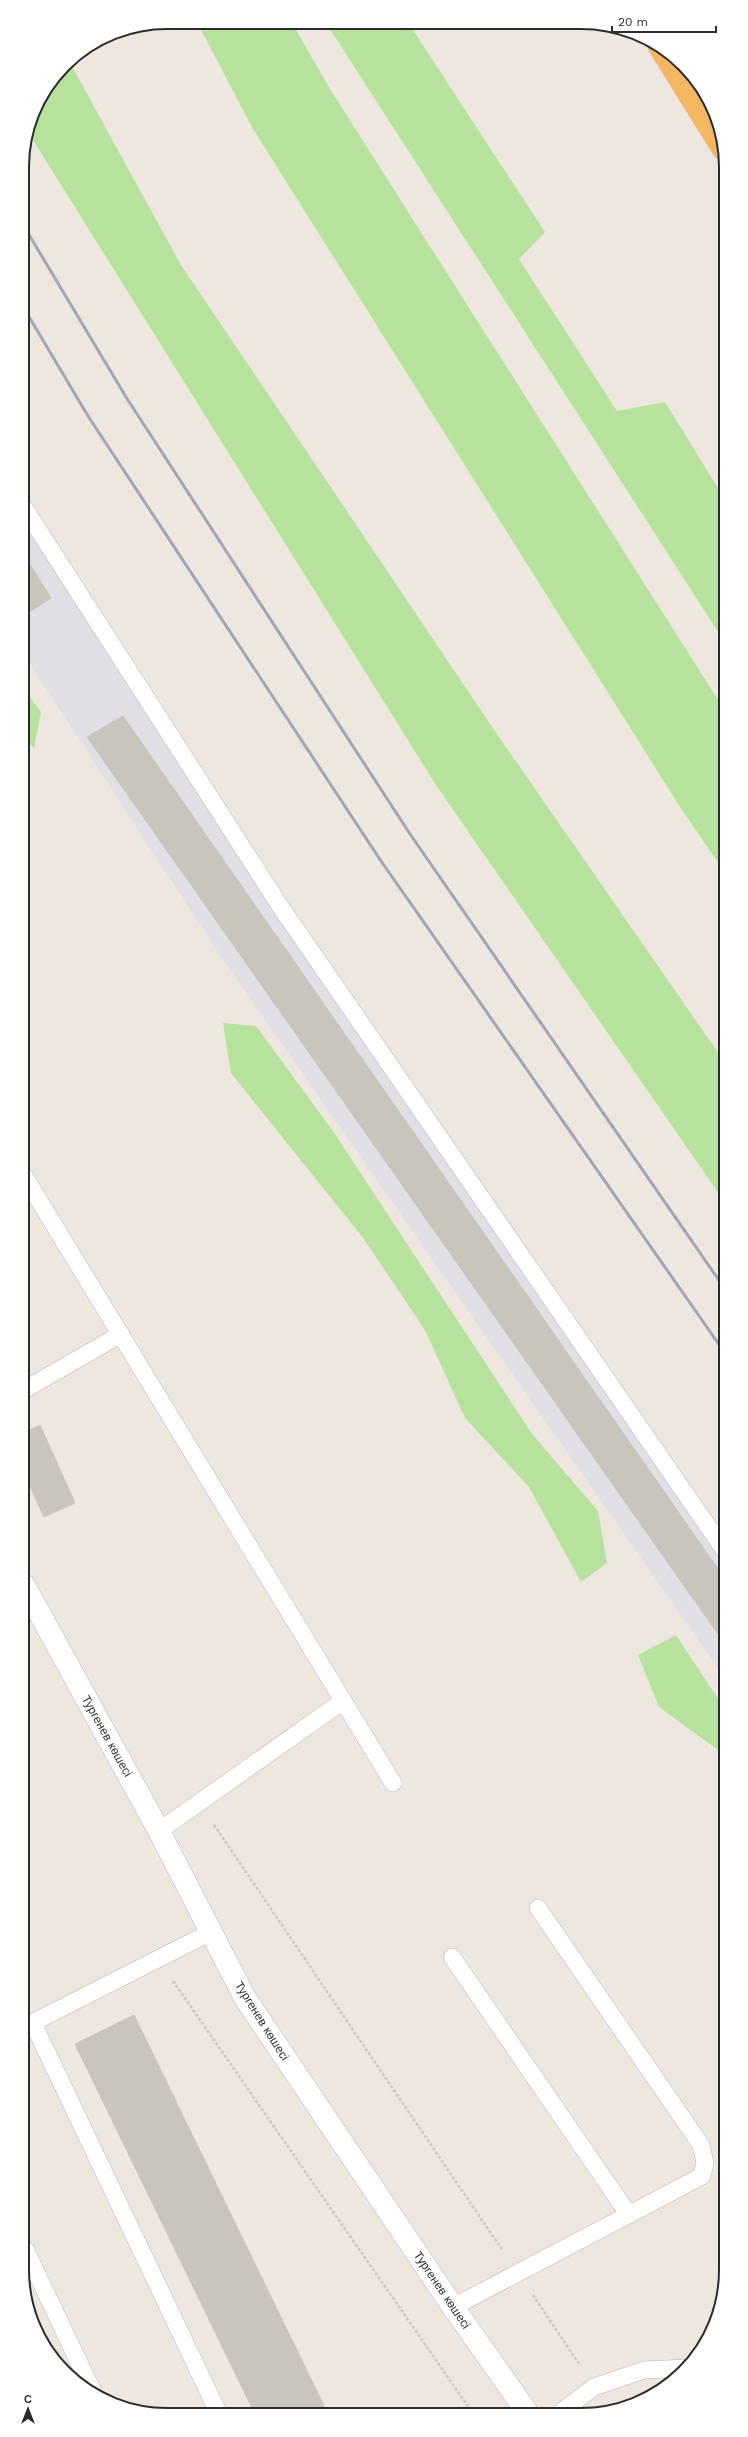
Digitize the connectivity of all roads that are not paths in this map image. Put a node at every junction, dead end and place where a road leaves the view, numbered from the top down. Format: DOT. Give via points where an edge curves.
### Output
graph roads {
  1 [pos="675,66"];
  2 [pos="689,83"];
  3 [pos="714,132"];
  4 [pos="29,515"];
  5 [pos="29,1182"];
  6 [pos="121,1334"];
  7 [pos="29,1387"];
  8 [pos="719,1542"];
  9 [pos="29,1593"];
  10 [pos="343,1702"];
  11 [pos="393,1783"];
  12 [pos="159,1831"];
  13 [pos="538,1908"];
  14 [pos="211,1932"];
  15 [pos="452,1957"];
  16 [pos="29,2025"];
  17 [pos="630,2215"];
  18 [pos="29,2256"];
  19 [pos="453,2307"];
  20 [pos="678,2368"];
  21 [pos="90,2385"];
  22 [pos="216,2408"];
  23 [pos="524,2408"];
  24 [pos="566,2408"];
  1 -- 2 [label="highway"];
  2 -- 3 [label="highway"];
  4 -- 8 [label="lane" via="280,906"];
  5 -- 6 [label="lane"];
  6 -- 7 [label="lane"];
  6 -- 10 [label="lane"];
  9 -- 12 [label="main road, Тургенев көшесі"];
  10 -- 11 [label="lane"];
  10 -- 12 [label="lane"];
  12 -- 14 [label="main road, Тургенев көшесі"];
  13 -- 17 [label="lane" via="701,2145 705,2163 702,2176"];
  14 -- 16 [label="lane"];
  14 -- 19 [label="main road, Тургенев көшесі" via="245,1998"];
  15 -- 17 [label="lane"];
  16 -- 22 [label="lane"];
  17 -- 19 [label="lane"];
  18 -- 21 [label="lane"];
  19 -- 23 [label="main road, Тургенев көшесі"];
  20 -- 24 [label="lane" via="644,2370 594,2387"];
}
